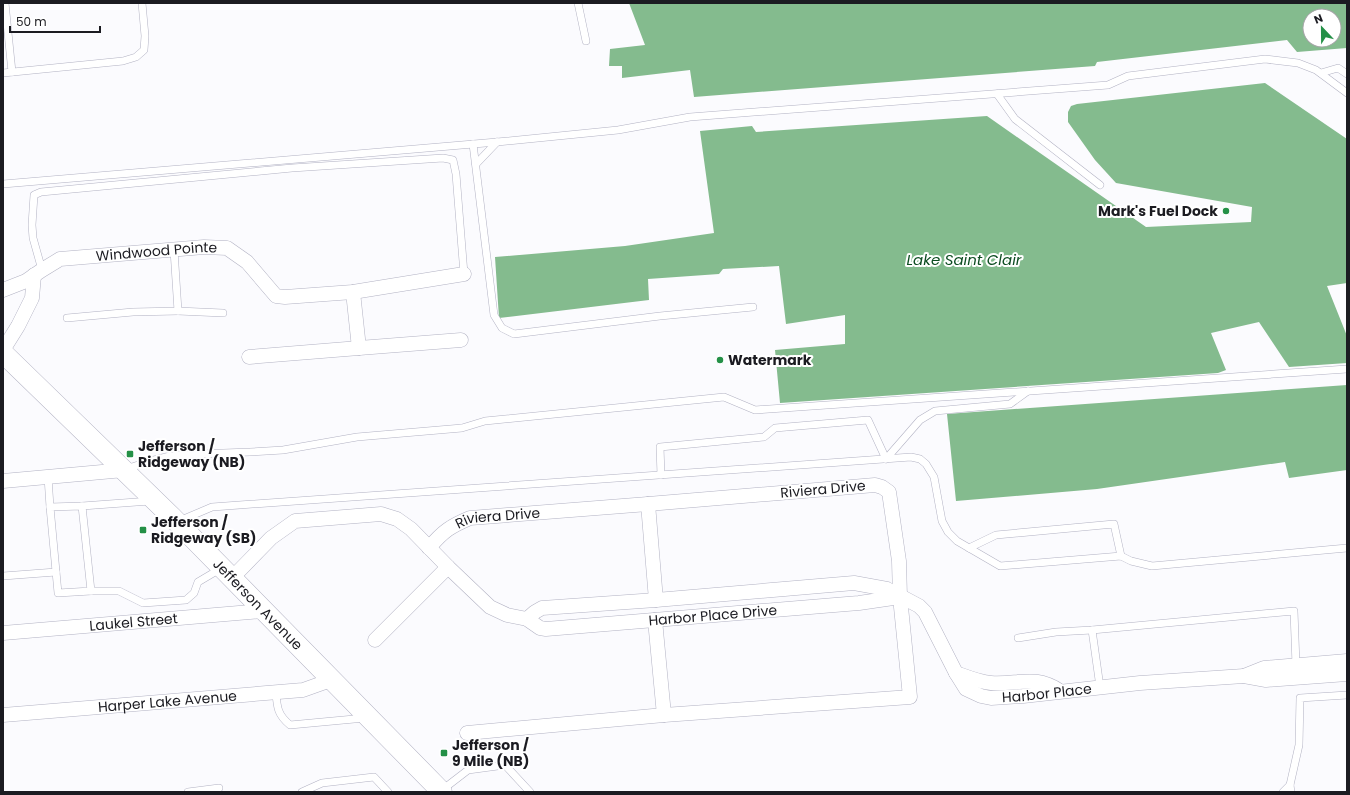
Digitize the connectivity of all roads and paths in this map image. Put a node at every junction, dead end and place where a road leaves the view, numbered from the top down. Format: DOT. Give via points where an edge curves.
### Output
graph roads {
  1 [pos="5,3"];
  2 [pos="142,3"];
  3 [pos="578,3"];
  4 [pos="586,42"];
  5 [pos="3,72"];
  6 [pos="12,72"];
  7 [pos="1321,73"];
  8 [pos="1347,74"];
  9 [pos="1347,93"];
  10 [pos="997,94"];
  11 [pos="497,142"];
  12 [pos="474,144"];
  13 [pos="476,164"];
  14 [pos="3,184"];
  15 [pos="1100,185"];
  16 [pos="174,250"];
  17 [pos="38,272"];
  18 [pos="464,274"];
  19 [pos="3,290"];
  20 [pos="353,292"];
  21 [pos="753,307"];
  22 [pos="178,311"];
  23 [pos="223,313"];
  24 [pos="67,318"];
  25 [pos="461,340"];
  26 [pos="359,348"];
  27 [pos="3,350"];
  28 [pos="3,353"];
  29 [pos="249,357"];
  30 [pos="1347,369"];
  31 [pos="1029,391"];
  32 [pos="886,459"];
  33 [pos="124,470"];
  34 [pos="661,475"];
  35 [pos="48,477"];
  36 [pos="3,481"];
  37 [pos="154,500"];
  38 [pos="648,504"];
  39 [pos="82,506"];
  40 [pos="50,508"];
  41 [pos="177,522"];
  42 [pos="429,548"];
  43 [pos="969,548"];
  44 [pos="1347,548"];
  45 [pos="1121,556"];
  46 [pos="448,567"];
  47 [pos="56,572"];
  48 [pos="227,573"];
  49 [pos="3,576"];
  50 [pos="91,591"];
  51 [pos="900,598"];
  52 [pos="656,600"];
  53 [pos="263,611"];
  54 [pos="527,619"];
  55 [pos="655,620"];
  56 [pos="1092,630"];
  57 [pos="3,633"];
  58 [pos="1018,638"];
  59 [pos="375,640"];
  60 [pos="1347,661"];
  61 [pos="1296,665"];
  62 [pos="1327,669"];
  63 [pos="956,673"];
  64 [pos="1347,674"];
  65 [pos="1244,676"];
  66 [pos="331,680"];
  67 [pos="1022,682"];
  68 [pos="1100,687"];
  69 [pos="1060,691"];
  70 [pos="276,693"];
  71 [pos="1347,694"];
  72 [pos="981,696"];
  73 [pos="1023,696"];
  74 [pos="3,715"];
  75 [pos="664,715"];
  76 [pos="368,718"];
  77 [pos="467,733"];
  78 [pos="219,788"];
  79 [pos="1291,789"];
  80 [pos="188,792"];
  81 [pos="302,792"];
  82 [pos="388,792"];
  83 [pos="441,792"];
  84 [pos="530,792"];
  85 [pos="1283,792"];
  1 -- 6 [label="lane"];
  2 -- 6 [label="lane" via="144,50 136,57 123,61"];
  3 -- 4 [label="lane"];
  5 -- 6 [label="lane"];
  7 -- 8 [label="lane" via="1338,68"];
  7 -- 9 [label="lane"];
  7 -- 10 [label="lane" via="1298,63 1265,59 1128,76 1108,85"];
  10 -- 11 [label="lane" via="690,117 618,130"];
  10 -- 15 [label="lane" via="1015,119"];
  11 -- 12 [label="lane"];
  11 -- 13 [label="lane"];
  12 -- 13 [label="lane"];
  12 -- 14 [label="lane"];
  13 -- 21 [label="lane" via="494,315 502,328 514,334"];
  16 -- 17 [label="street, Windwood Pointe" via="60,259"];
  16 -- 20 [label="street, Windwood Pointe" via="227,248 247,262 276,296"];
  16 -- 22 [label="lane"];
  17 -- 18 [label="lane" via="32,225 34,195 41,192 292,168 443,158 453,160 456,174"];
  17 -- 19 [label="street, Windwood Pointe" via="26,281"];
  17 -- 27 [label="street" via="32,298"];
  18 -- 20 [label="street, Windwood Pointe"];
  20 -- 26 [label="street"];
  22 -- 23 [label="lane"];
  22 -- 24 [label="lane"];
  25 -- 26 [label="street"];
  26 -- 29 [label="street"];
  28 -- 33 [label="main road, Jefferson Avenue"];
  30 -- 31 [label="lane"];
  31 -- 32 [label="lane" via="1010,404 935,411 920,420"];
  31 -- 33 [label="lane" via="755,410 724,397 485,421 462,428 357,437 283,450 170,456"];
  32 -- 34 [label="lane"];
  32 -- 34 [label="lane" via="868,420 775,428 764,437 660,447"];
  32 -- 43 [label="lane" via="920,459 926,464 934,477 942,521 948,532"];
  33 -- 35 [label="street"];
  33 -- 37 [label="main road, Jefferson Avenue"];
  34 -- 41 [label="lane" via="212,507"];
  35 -- 36 [label="street"];
  35 -- 40 [label="lane"];
  37 -- 39 [label="lane"];
  37 -- 41 [label="main road, Jefferson Avenue"];
  38 -- 42 [label="street, Riviera Drive" via="470,518 440,535"];
  38 -- 51 [label="street, Riviera Drive" via="875,485 882,487 889,492 892,504 899,561"];
  38 -- 52 [label="street"];
  39 -- 40 [label="lane"];
  39 -- 50 [label="lane"];
  40 -- 47 [label="lane"];
  41 -- 48 [label="main road, Jefferson Avenue"];
  42 -- 46 [label="street"];
  42 -- 48 [label="street" via="411,529 397,519 382,514 295,521"];
  43 -- 45 [label="lane" via="1000,566"];
  43 -- 45 [label="lane" via="996,535 1114,524"];
  44 -- 45 [label="lane" via="1152,566"];
  46 -- 54 [label="street" via="490,607 507,615"];
  46 -- 59 [label="street"];
  47 -- 49 [label="lane"];
  47 -- 50 [label="lane" via="58,593"];
  48 -- 50 [label="lane" via="198,582 194,593 186,600 143,603 119,591"];
  48 -- 53 [label="main road, Jefferson Avenue"];
  51 -- 52 [label="street" via="887,589 854,583"];
  51 -- 55 [label="street, Harbor Place Drive"];
  51 -- 63 [label="street, Harbor Place" via="919,606 925,612"];
  51 -- 75 [label="street, Riviera Drive" via="910,697"];
  52 -- 54 [label="street" via="542,608"];
  53 -- 57 [label="street, Laukel Street"];
  53 -- 66 [label="main road, Jefferson Avenue"];
  54 -- 55 [label="street, Harbor Place Drive" via="546,629"];
  55 -- 75 [label="street"];
  56 -- 58 [label="lane"];
  56 -- 61 [label="lane" via="1294,611"];
  56 -- 68 [label="lane"];
  60 -- 62 [label="street, Harbor Place"];
  61 -- 62 [label="street, Harbor Place"];
  61 -- 65 [label="street, Harbor Place" via="1264,668"];
  62 -- 64 [label="street, Harbor Place"];
  62 -- 65 [label="street, Harbor Place" via="1266,680"];
  63 -- 67 [label="street" via="990,683"];
  63 -- 72 [label="street, Harbor Place" via="966,689"];
  65 -- 68 [label="street, Harbor Place"];
  66 -- 70 [label="street, Harper Lake Avenue" via="304,690"];
  66 -- 76 [label="main road, Jefferson Avenue"];
  67 -- 69 [label="street" via="1038,681"];
  67 -- 73 [label="street"];
  68 -- 69 [label="street, Harbor Place"];
  69 -- 72 [label="street" via="1038,700 1016,702 994,703"];
  69 -- 73 [label="street, Harbor Place"];
  70 -- 74 [label="street, Harper Lake Avenue"];
  70 -- 76 [label="lane" via="277,707 290,725"];
  71 -- 79 [label="lane" via="1300,698 1299,745"];
  72 -- 73 [label="street, Harbor Place"];
  75 -- 77 [label="street, Riviera Drive"];
  76 -- 83 [label="main road, Jefferson Avenue"];
  78 -- 80 [label="lane"];
  79 -- 85 [label="lane"];
  81 -- 82 [label="lane" via="322,783 374,777"];
  83 -- 84 [label="lane" via="468,770 505,765"];
}
